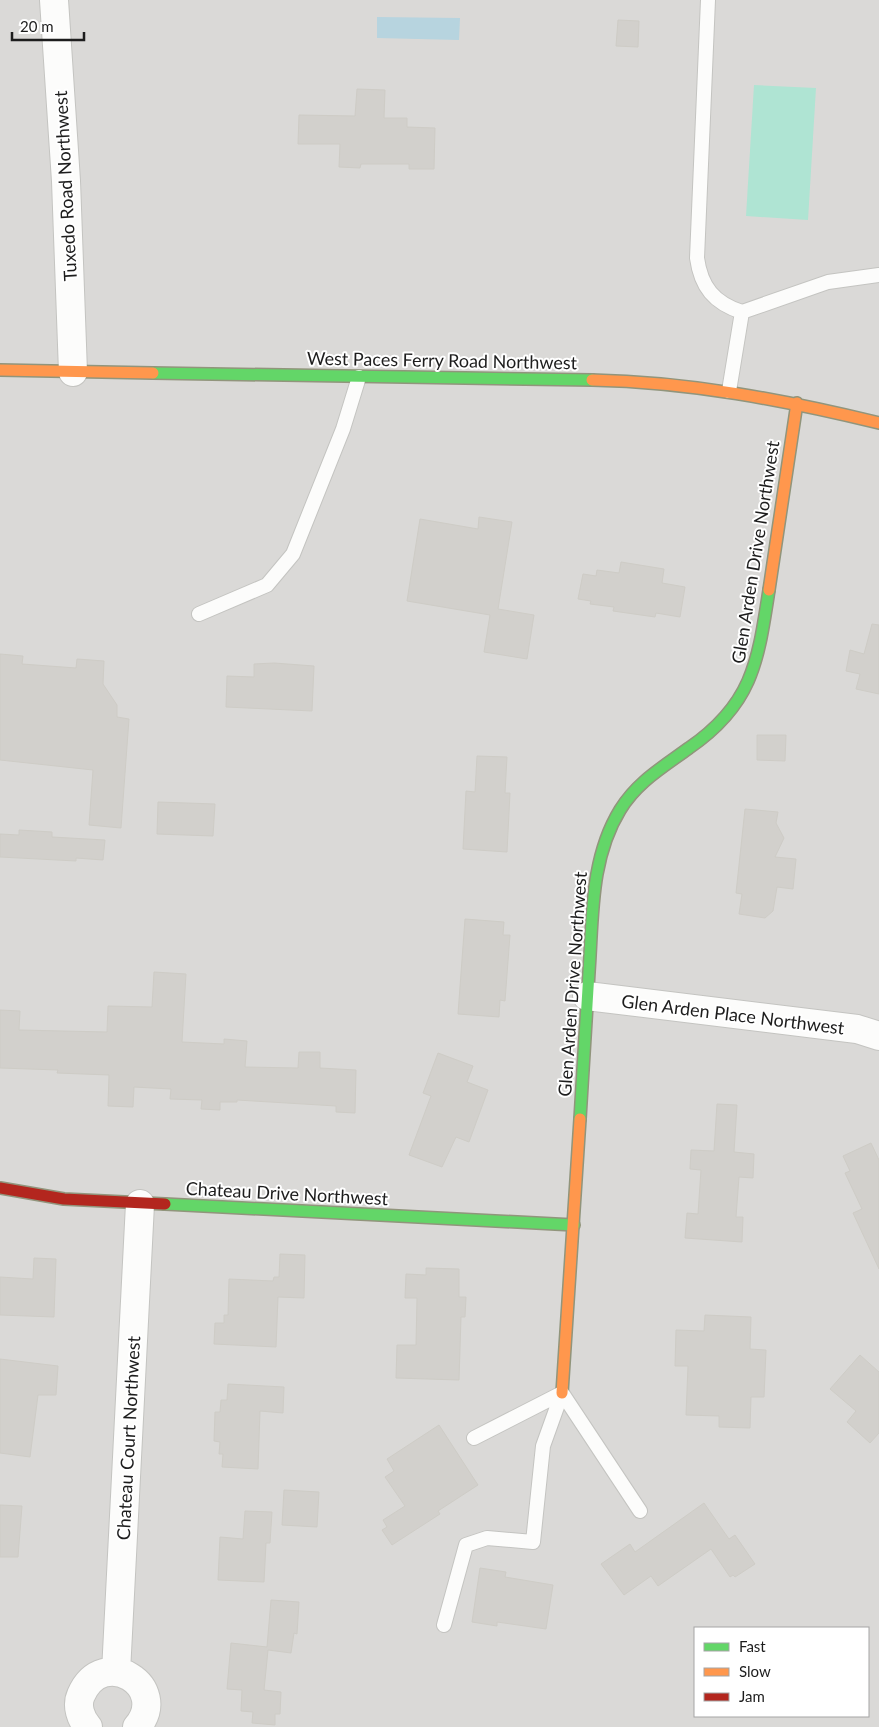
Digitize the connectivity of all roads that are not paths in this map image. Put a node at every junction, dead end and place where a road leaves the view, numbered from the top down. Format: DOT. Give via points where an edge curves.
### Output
graph roads {
  1 [pos="54,0"];
  2 [pos="708,0"];
  3 [pos="879,275"];
  4 [pos="742,312"];
  5 [pos="0,370"];
  6 [pos="73,372"];
  7 [pos="359,377"];
  8 [pos="728,390"];
  9 [pos="797,403"];
  10 [pos="879,423"];
  11 [pos="199,614"];
  12 [pos="587,996"];
  13 [pos="879,1036"];
  14 [pos="0,1188"];
  15 [pos="140,1204"];
  16 [pos="574,1224"];
  17 [pos="562,1393"];
  18 [pos="474,1438"];
  19 [pos="640,1511"];
  20 [pos="444,1626"];
  21 [pos="116,1672"];
  22 [pos="88,1727"];
  23 [pos="137,1727"];
  1 -- 6 [label="street, Tuxedo Road Northwest" via="66,181"];
  2 -- 4 [label="lane" via="697,258 702,282 708,292 726,307"];
  3 -- 4 [label="lane" via="828,282"];
  4 -- 8 [label="lane"];
  5 -- 6 [label="street, West Paces Ferry Road Northwest"];
  6 -- 7 [label="street, West Paces Ferry Road Northwest"];
  7 -- 8 [label="street, West Paces Ferry Road Northwest" via="637,381"];
  7 -- 11 [label="lane" via="343,429 293,554 267,585"];
  8 -- 9 [label="street, West Paces Ferry Road Northwest"];
  9 -- 10 [label="street, West Paces Ferry Road Northwest"];
  9 -- 12 [label="street, Glen Arden Drive Northwest" via="752,676 739,702 722,724 648,776 612,823 595,878"];
  12 -- 13 [label="street, Glen Arden Place Northwest" via="857,1030"];
  12 -- 16 [label="street, Glen Arden Drive Northwest"];
  14 -- 15 [label="street, Chateau Drive Northwest" via="64,1199"];
  15 -- 16 [label="street, Chateau Drive Northwest"];
  15 -- 21 [label="street, Chateau Court Northwest"];
  16 -- 17 [label="street, Glen Arden Drive Northwest"];
  17 -- 18 [label="lane"];
  17 -- 19 [label="lane"];
  17 -- 20 [label="lane" via="543,1446 533,1542 487,1538 466,1545"];
  21 -- 22 [label="street" via="102,1672 86,1683 79,1700 82,1720"];
  21 -- 23 [label="street" via="138,1682 146,1699 144,1718"];
}
